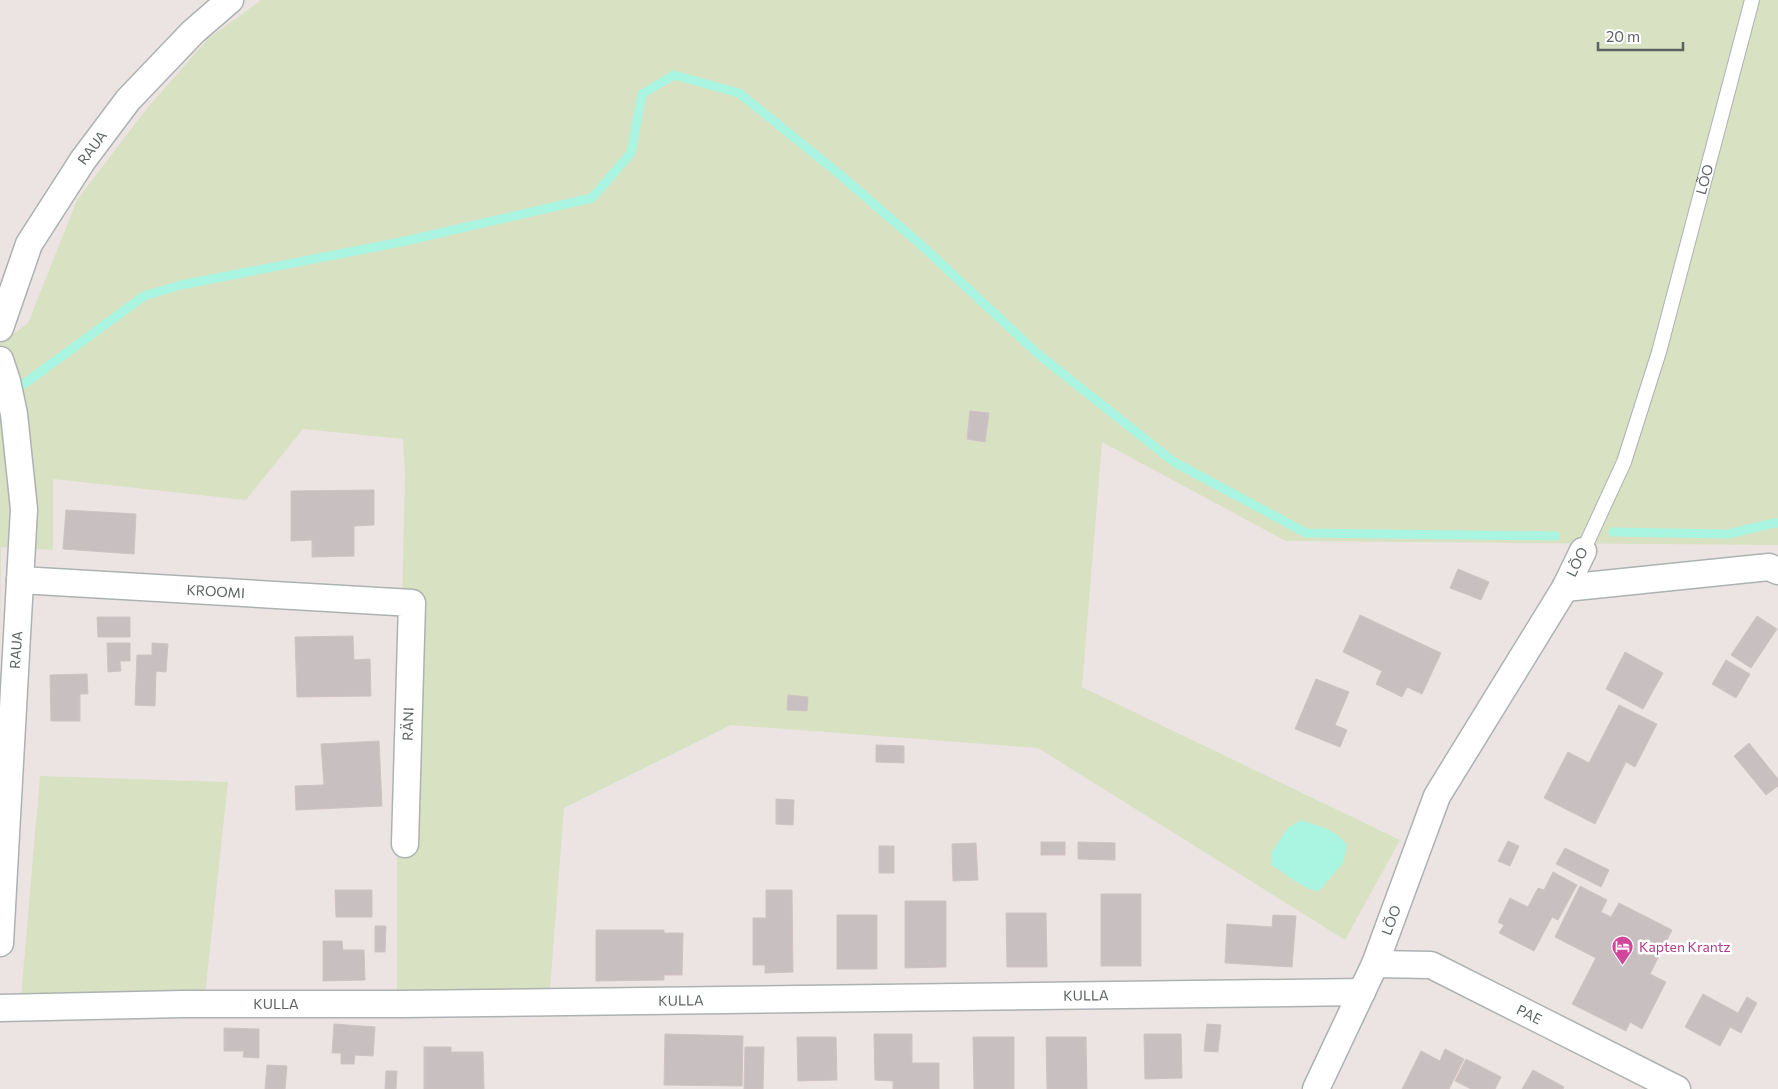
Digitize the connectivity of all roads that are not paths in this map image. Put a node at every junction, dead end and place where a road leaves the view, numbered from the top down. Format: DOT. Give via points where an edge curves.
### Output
graph roads {
  1 [pos="230,0"];
  2 [pos="1752,0"];
  3 [pos="0,328"];
  4 [pos="0,360"];
  5 [pos="1583,550"];
  6 [pos="1778,571"];
  7 [pos="20,580"];
  8 [pos="1565,588"];
  9 [pos="412,603"];
  10 [pos="404,844"];
  11 [pos="0,943"];
  12 [pos="1375,964"];
  13 [pos="1362,992"];
  14 [pos="0,1008"];
  15 [pos="1316,1089"];
  16 [pos="1677,1089"];
  1 -- 3 [label="street, RAUA" via="128,100 83,160 29,244"];
  2 -- 5 [label="lane, LÕO" via="1659,352 1624,462"];
  4 -- 7 [label="street, RAUA" via="14,414 24,509"];
  5 -- 8 [label="street, LÕO"];
  6 -- 8 [label="street" via="1769,567"];
  7 -- 9 [label="street, KROOMI"];
  7 -- 11 [label="street, RAUA"];
  8 -- 12 [label="street, LÕO" via="1437,796"];
  9 -- 10 [label="street, RÄNI"];
  12 -- 13 [label="street, LÕO"];
  12 -- 16 [label="street, PAE" via="1431,965"];
  13 -- 14 [label="street, KULLA"];
  13 -- 15 [label="street, LÕO"];
}
